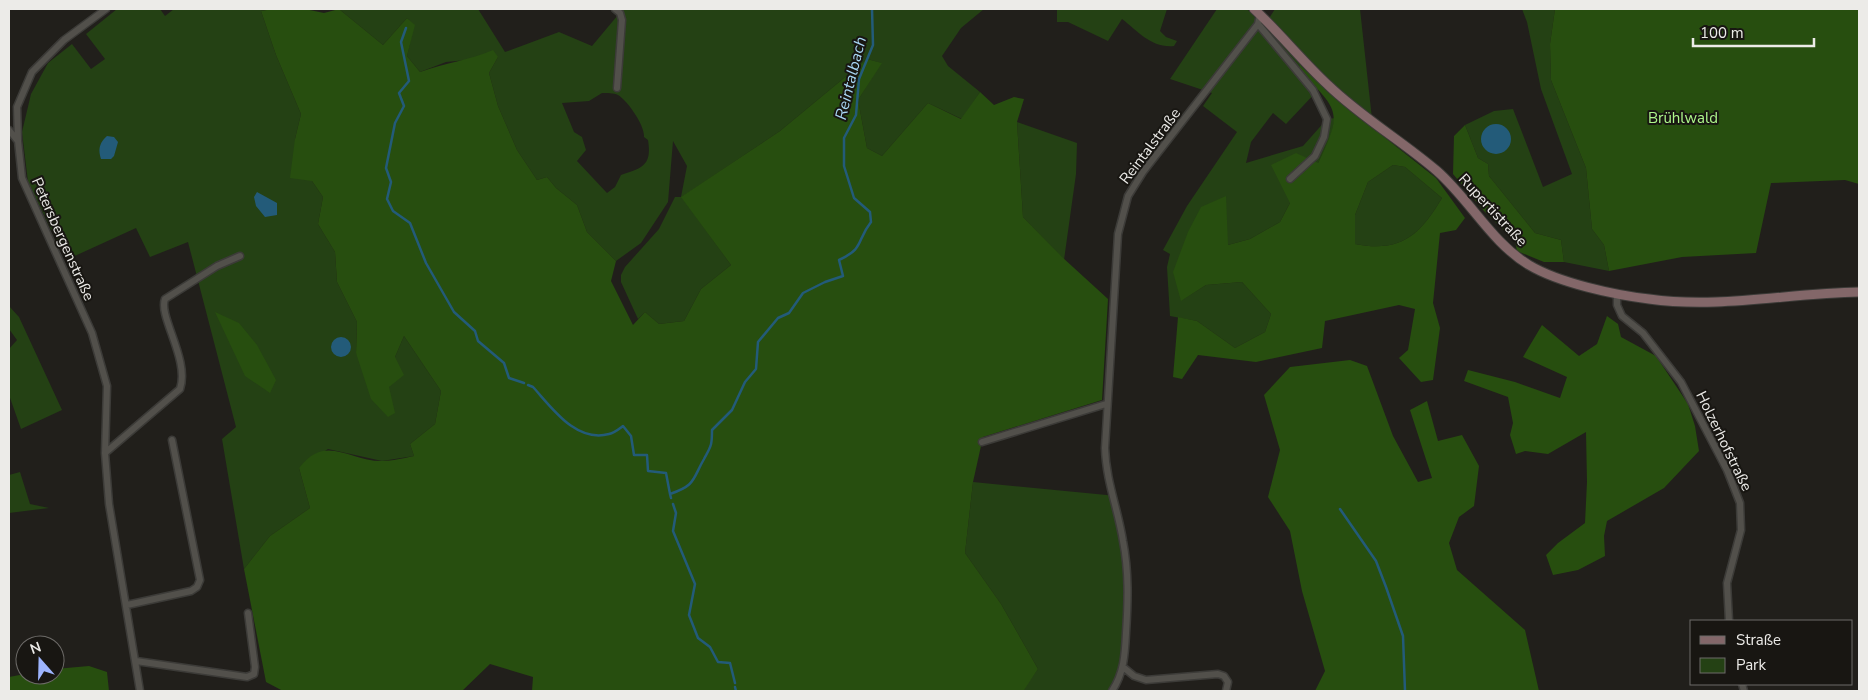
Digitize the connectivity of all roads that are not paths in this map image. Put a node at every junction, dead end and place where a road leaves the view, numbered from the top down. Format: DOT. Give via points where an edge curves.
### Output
graph roads {
  1 [pos="106,9"];
  2 [pos="615,9"];
  3 [pos="1257,11"];
  4 [pos="1258,24"];
  5 [pos="617,88"];
  6 [pos="9,130"];
  7 [pos="18,141"];
  8 [pos="1290,179"];
  9 [pos="240,256"];
  10 [pos="1859,292"];
  11 [pos="1617,294"];
  12 [pos="1106,404"];
  13 [pos="172,440"];
  14 [pos="982,442"];
  15 [pos="105,453"];
  16 [pos="126,605"];
  17 [pos="248,613"];
  18 [pos="1729,620"];
  19 [pos="136,661"];
  20 [pos="1123,667"];
  21 [pos="140,691"];
  22 [pos="1112,691"];
  23 [pos="1226,691"];
  1 -- 7 [label="street, Petersbergenstraße" via="64,40 32,72 17,107"];
  2 -- 5 [label="street" via="622,20"];
  3 -- 4 [label="street, Reintalstraße"];
  3 -- 11 [label="main road, Rupertistraße" via="1329,86 1438,172 1512,253 1530,266"];
  4 -- 8 [label="street" via="1313,90 1327,118 1324,137 1314,156"];
  4 -- 12 [label="street, Reintalstraße" via="1143,172 1128,196 1118,234"];
  6 -- 7 [label="street"];
  7 -- 15 [label="street, Petersbergenstraße" via="22,178 92,333 106,386"];
  9 -- 15 [label="street" via="217,266 165,299 163,307 177,347 181,386 177,394"];
  10 -- 11 [label="main road, Rupertistraße" via="1720,302 1679,302"];
  11 -- 18 [label="street, Holzerhofstraße" via="1622,316 1643,333 1681,382 1727,470 1740,503 1741,530 1727,583"];
  12 -- 14 [label="street"];
  12 -- 20 [label="street, Reintalstraße" via="1106,472 1128,574"];
  13 -- 16 [label="street" via="200,580 198,587 191,591"];
  15 -- 16 [label="street, Petersbergenstraße" via="109,504"];
  16 -- 19 [label="street, Petersbergenstraße"];
  17 -- 19 [label="street" via="256,667 254,674 247,677"];
  19 -- 21 [label="street, Petersbergenstraße"];
  20 -- 22 [label="street, Reintalstraße"];
  20 -- 23 [label="street" via="1146,680 1218,674 1228,682"];
}
